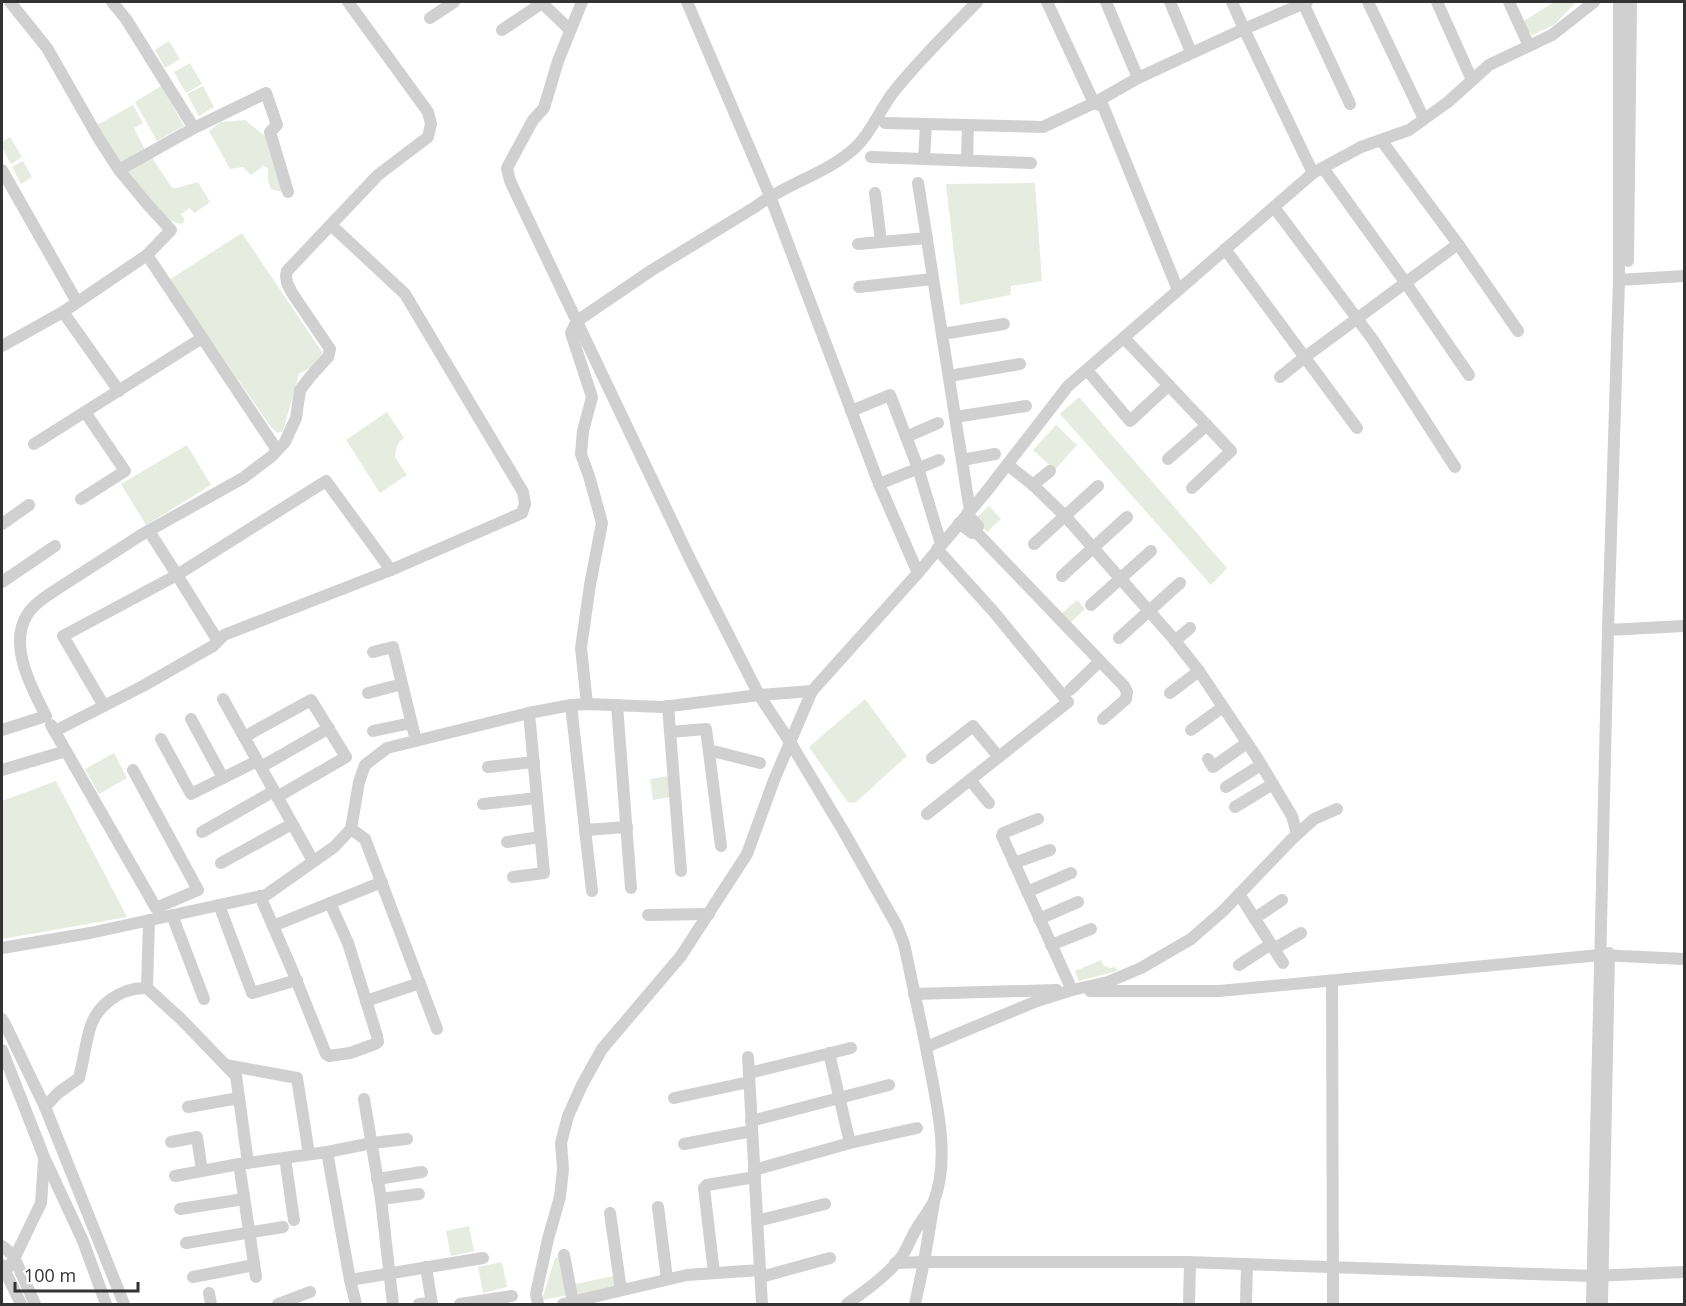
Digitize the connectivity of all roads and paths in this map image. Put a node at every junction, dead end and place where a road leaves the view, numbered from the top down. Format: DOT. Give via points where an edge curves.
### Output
graph roads {
  1 [pos="10,2"];
  2 [pos="112,2"];
  3 [pos="348,2"];
  4 [pos="454,2"];
  5 [pos="542,2"];
  6 [pos="582,2"];
  7 [pos="687,2"];
  8 [pos="977,2"];
  9 [pos="1047,2"];
  10 [pos="1106,2"];
  11 [pos="1170,2"];
  12 [pos="1232,2"];
  13 [pos="1305,2"];
  14 [pos="1368,2"];
  15 [pos="1437,2"];
  16 [pos="1509,2"];
  17 [pos="1594,2"];
  18 [pos="1619,2"];
  19 [pos="1631,2"];
  20 [pos="430,18"];
  21 [pos="1244,29"];
  22 [pos="502,30"];
  23 [pos="570,30"];
  24 [pos="1529,46"];
  25 [pos="1191,52"];
  26 [pos="1138,78"];
  27 [pos="1472,80"];
  28 [pos="1094,103"];
  29 [pos="1350,104"];
  30 [pos="1424,119"];
  31 [pos="885,123"];
  32 [pos="926,125"];
  33 [pos="968,126"];
  34 [pos="194,129"];
  35 [pos="1382,140"];
  36 [pos="872,157"];
  37 [pos="924,158"];
  38 [pos="967,160"];
  39 [pos="1031,163"];
  40 [pos="2,170"];
  41 [pos="119,170"];
  42 [pos="1318,171"];
  43 [pos="918,183"];
  44 [pos="288,192"];
  45 [pos="875,194"];
  46 [pos="770,196"];
  47 [pos="1274,207"];
  48 [pos="332,225"];
  49 [pos="927,238"];
  50 [pos="881,242"];
  51 [pos="858,244"];
  52 [pos="1458,244"];
  53 [pos="1225,249"];
  54 [pos="147,255"];
  55 [pos="1684,276"];
  56 [pos="933,279"];
  57 [pos="1623,280"];
  58 [pos="1405,282"];
  59 [pos="859,287"];
  60 [pos="1178,290"];
  61 [pos="77,302"];
  62 [pos="63,312"];
  63 [pos="1357,319"];
  64 [pos="577,321"];
  65 [pos="1004,324"];
  66 [pos="1518,331"];
  67 [pos="942,334"];
  68 [pos="202,338"];
  69 [pos="1124,338"];
  70 [pos="2,346"];
  71 [pos="1305,357"];
  72 [pos="1020,364"];
  73 [pos="1087,370"];
  74 [pos="1468,375"];
  75 [pos="949,376"];
  76 [pos="1280,377"];
  77 [pos="1170,385"];
  78 [pos="119,391"];
  79 [pos="1026,406"];
  80 [pos="851,411"];
  81 [pos="85,412"];
  82 [pos="955,417"];
  83 [pos="938,423"];
  84 [pos="1207,424"];
  85 [pos="1357,428"];
  86 [pos="906,437"];
  87 [pos="34,444"];
  88 [pos="277,450"];
  89 [pos="995,454"];
  90 [pos="1168,459"];
  91 [pos="939,460"];
  92 [pos="962,460"];
  93 [pos="1008,465"];
  94 [pos="1455,467"];
  95 [pos="918,468"];
  96 [pos="1050,471"];
  97 [pos="879,484"];
  98 [pos="1033,485"];
  99 [pos="1098,486"];
  100 [pos="1192,488"];
  101 [pos="81,499"];
  102 [pos="29,505"];
  103 [pos="965,516"];
  104 [pos="1065,516"];
  105 [pos="1127,517"];
  106 [pos="2,524"];
  107 [pos="149,531"];
  108 [pos="1034,544"];
  109 [pos="55,546"];
  110 [pos="939,546"];
  111 [pos="1093,548"];
  112 [pos="1151,551"];
  113 [pos="391,570"];
  114 [pos="918,573"];
  115 [pos="177,575"];
  116 [pos="1062,576"];
  117 [pos="1121,579"];
  118 [pos="2,582"];
  119 [pos="1180,583"];
  120 [pos="1091,605"];
  121 [pos="1149,611"];
  122 [pos="1684,626"];
  123 [pos="1190,628"];
  124 [pos="1612,630"];
  125 [pos="1119,638"];
  126 [pos="1175,640"];
  127 [pos="218,641"];
  128 [pos="372,652"];
  129 [pos="1101,662"];
  130 [pos="1198,671"];
  131 [pos="402,684"];
  132 [pos="1070,690"];
  133 [pos="812,691"];
  134 [pos="368,693"];
  135 [pos="1170,693"];
  136 [pos="759,695"];
  137 [pos="223,699"];
  138 [pos="587,704"];
  139 [pos="571,705"];
  140 [pos="617,705"];
  141 [pos="104,706"];
  142 [pos="668,706"];
  143 [pos="1223,707"];
  144 [pos="529,713"];
  145 [pos="46,716"];
  146 [pos="191,719"];
  147 [pos="1103,719"];
  148 [pos="411,723"];
  149 [pos="329,728"];
  150 [pos="2,730"];
  151 [pos="1191,730"];
  152 [pos="55,731"];
  153 [pos="373,731"];
  154 [pos="670,732"];
  155 [pos="244,737"];
  156 [pos="161,739"];
  157 [pos="416,741"];
  158 [pos="790,742"];
  159 [pos="1247,743"];
  160 [pos="709,750"];
  161 [pos="66,751"];
  162 [pos="998,756"];
  163 [pos="932,758"];
  164 [pos="1208,759"];
  165 [pos="534,762"];
  166 [pos="760,763"];
  167 [pos="259,764"];
  168 [pos="1261,765"];
  169 [pos="488,767"];
  170 [pos="2,770"];
  171 [pos="133,770"];
  172 [pos="223,778"];
  173 [pos="970,780"];
  174 [pos="1272,784"];
  175 [pos="1226,787"];
  176 [pos="276,794"];
  177 [pos="537,798"];
  178 [pos="989,803"];
  179 [pos="483,804"];
  180 [pos="1235,807"];
  181 [pos="1336,809"];
  182 [pos="927,814"];
  183 [pos="1038,819"];
  184 [pos="292,824"];
  185 [pos="627,827"];
  186 [pos="351,829"];
  187 [pos="585,830"];
  188 [pos="202,832"];
  189 [pos="1297,834"];
  190 [pos="540,837"];
  191 [pos="507,842"];
  192 [pos="721,846"];
  193 [pos="1050,850"];
  194 [pos="313,861"];
  195 [pos="221,863"];
  196 [pos="1014,863"];
  197 [pos="681,871"];
  198 [pos="1071,873"];
  199 [pos="513,878"];
  200 [pos="382,882"];
  201 [pos="631,888"];
  202 [pos="592,891"];
  203 [pos="1027,892"];
  204 [pos="1239,894"];
  205 [pos="260,896"];
  206 [pos="1282,900"];
  207 [pos="1078,902"];
  208 [pos="330,903"];
  209 [pos="219,905"];
  210 [pos="709,914"];
  211 [pos="172,915"];
  212 [pos="648,915"];
  213 [pos="1255,918"];
  214 [pos="1039,919"];
  215 [pos="149,921"];
  216 [pos="273,926"];
  217 [pos="1091,929"];
  218 [pos="1301,933"];
  219 [pos="1051,945"];
  220 [pos="1273,946"];
  221 [pos="2,948"];
  222 [pos="1605,955"];
  223 [pos="1684,959"];
  224 [pos="1283,963"];
  225 [pos="1239,965"];
  226 [pos="297,980"];
  227 [pos="1332,981"];
  228 [pos="420,982"];
  229 [pos="147,988"];
  230 [pos="1072,990"];
  231 [pos="915,994"];
  232 [pos="204,999"];
  233 [pos="366,1001"];
  234 [pos="2,1020"];
  235 [pos="438,1029"];
  236 [pos="926,1047"];
  237 [pos="851,1048"];
  238 [pos="2,1050"];
  239 [pos="829,1053"];
  240 [pos="748,1057"];
  241 [pos="226,1065"];
  242 [pos="749,1078"];
  243 [pos="889,1085"];
  244 [pos="239,1098"];
  245 [pos="674,1098"];
  246 [pos="839,1098"];
  247 [pos="364,1099"];
  248 [pos="45,1107"];
  249 [pos="188,1107"];
  250 [pos="752,1126"];
  251 [pos="917,1128"];
  252 [pos="407,1139"];
  253 [pos="171,1142"];
  254 [pos="372,1143"];
  255 [pos="850,1143"];
  256 [pos="684,1144"];
  257 [pos="327,1152"];
  258 [pos="309,1154"];
  259 [pos="44,1157"];
  260 [pos="285,1158"];
  261 [pos="244,1163"];
  262 [pos="202,1171"];
  263 [pos="422,1172"];
  264 [pos="755,1173"];
  265 [pos="175,1176"];
  266 [pos="377,1179"];
  267 [pos="419,1194"];
  268 [pos="244,1199"];
  269 [pos="381,1199"];
  270 [pos="933,1202"];
  271 [pos="825,1204"];
  272 [pos="658,1207"];
  273 [pos="180,1209"];
  274 [pos="610,1214"];
  275 [pos="758,1221"];
  276 [pos="249,1232"];
  277 [pos="186,1243"];
  278 [pos="2,1246"];
  279 [pos="564,1255"];
  280 [pos="483,1258"];
  281 [pos="830,1258"];
  282 [pos="14,1259"];
  283 [pos="924,1262"];
  284 [pos="1190,1262"];
  285 [pos="895,1263"];
  286 [pos="1247,1264"];
  287 [pos="4,1267"];
  288 [pos="426,1267"];
  289 [pos="1333,1267"];
  290 [pos="1684,1272"];
  291 [pos="714,1273"];
  292 [pos="761,1273"];
  293 [pos="390,1274"];
  294 [pos="1597,1276"];
  295 [pos="193,1277"];
  296 [pos="667,1279"];
  297 [pos="350,1280"];
  298 [pos="621,1290"];
  299 [pos="512,1296"];
  300 [pos="306,1298"];
  301 [pos="568,1303"];
  302 [pos="427,1304"];
  303 [pos="21,1305"];
  304 [pos="35,1305"];
  305 [pos="106,1305"];
  306 [pos="124,1305"];
  307 [pos="278,1305"];
  308 [pos="356,1305"];
  309 [pos="393,1305"];
  310 [pos="460,1305"];
  311 [pos="538,1305"];
  312 [pos="762,1305"];
  313 [pos="847,1305"];
  314 [pos="915,1305"];
  315 [pos="1189,1305"];
  316 [pos="1246,1305"];
  317 [pos="1333,1305"];
  318 [pos="1592,1305"];
  319 [pos="1602,1305"];
  1 -- 41 [label="street" via="47,48"];
  2 -- 34 [label="street"];
  3 -- 48 [label="street" via="428,112 431,124 428,137 378,175"];
  4 -- 20 [label="street"];
  5 -- 22 [label="street"];
  5 -- 23 [label="street"];
  6 -- 23 [label="street"];
  7 -- 46 [label="street"];
  8 -- 46 [label="street" via="896,88 858,145"];
  9 -- 28 [label="street"];
  10 -- 26 [label="street"];
  11 -- 25 [label="street"];
  12 -- 21 [label="street"];
  13 -- 21 [label="street"];
  13 -- 29 [label="street"];
  14 -- 30 [label="street"];
  15 -- 27 [label="street"];
  16 -- 24 [label="street"];
  17 -- 24 [label="street" via="1552,35"];
  18 -- 57 [label="street"];
  19 -- 57 [label="street"];
  21 -- 25 [label="street"];
  21 -- 42 [label="street"];
  23 -- 64 [label="street" via="544,108 533,120 507,168 527,219"];
  24 -- 27 [label="street" via="1489,65"];
  25 -- 26 [label="street"];
  26 -- 28 [label="street"];
  27 -- 30 [label="street"];
  28 -- 33 [label="street" via="1043,127"];
  28 -- 60 [label="street" via="1103,106 1109,118"];
  30 -- 35 [label="street" via="1409,130"];
  31 -- 32 [label="street"];
  32 -- 33 [label="street"];
  32 -- 37 [label="street"];
  33 -- 38 [label="street"];
  34 -- 41 [label="street"];
  34 -- 44 [label="street" via="266,93 277,124 270,132"];
  35 -- 42 [label="street"];
  35 -- 52 [label="street"];
  36 -- 37 [label="street"];
  37 -- 38 [label="street"];
  38 -- 39 [label="street"];
  40 -- 61 [label="street"];
  41 -- 54 [label="street" via="171,230"];
  42 -- 47 [label="street"];
  42 -- 58 [label="street"];
  43 -- 49 [label="street"];
  45 -- 50 [label="street"];
  46 -- 64 [label="street"];
  46 -- 80 [label="street"];
  47 -- 53 [label="street"];
  47 -- 63 [label="street"];
  48 -- 88 [label="street" via="287,271 292,293 330,349 328,357 300,390 296,418"];
  48 -- 113 [label="street" via="405,294 523,492 522,513"];
  49 -- 50 [label="street"];
  49 -- 56 [label="street"];
  50 -- 51 [label="street"];
  52 -- 58 [label="street"];
  52 -- 66 [label="street"];
  53 -- 60 [label="street"];
  53 -- 71 [label="street"];
  54 -- 61 [label="street"];
  54 -- 68 [label="street"];
  55 -- 57 [label="street"];
  56 -- 59 [label="street"];
  56 -- 67 [label="street"];
  57 -- 124 [label="street"];
  58 -- 63 [label="street"];
  58 -- 74 [label="street"];
  60 -- 69 [label="street"];
  61 -- 62 [label="street"];
  62 -- 70 [label="street"];
  62 -- 78 [label="street"];
  63 -- 71 [label="street"];
  63 -- 94 [label="street"];
  64 -- 136 [label="street"];
  64 -- 138 [label="street" via="571,333 592,397 581,454 602,523 581,648"];
  65 -- 67 [label="street"];
  67 -- 75 [label="street"];
  68 -- 78 [label="street"];
  68 -- 88 [label="street"];
  69 -- 73 [label="street"];
  69 -- 77 [label="street"];
  71 -- 76 [label="street"];
  71 -- 85 [label="street"];
  72 -- 75 [label="street"];
  73 -- 77 [label="street" via="1130,421"];
  73 -- 93 [label="street" via="1068,386"];
  75 -- 82 [label="street"];
  77 -- 84 [label="street"];
  78 -- 81 [label="street"];
  79 -- 82 [label="street"];
  80 -- 86 [label="street" via="890,395"];
  80 -- 97 [label="street"];
  81 -- 87 [label="street"];
  81 -- 101 [label="street" via="125,471"];
  82 -- 92 [label="street"];
  83 -- 86 [label="street"];
  84 -- 90 [label="street"];
  84 -- 100 [label="street" via="1231,451"];
  86 -- 95 [label="street"];
  88 -- 107 [label="street" via="243,478"];
  89 -- 92 [label="street"];
  91 -- 95 [label="street"];
  92 -- 103 [label="street"];
  93 -- 98 [label="street"];
  93 -- 103 [label="street"];
  95 -- 97 [label="street"];
  95 -- 110 [label="street"];
  96 -- 98 [label="street"];
  97 -- 114 [label="street"];
  98 -- 104 [label="street"];
  99 -- 104 [label="street"];
  102 -- 106 [label="street"];
  103 -- 110 [label="street"];
  103 -- 129 [label="street"];
  104 -- 108 [label="street"];
  104 -- 111 [label="street"];
  105 -- 111 [label="street"];
  107 -- 115 [label="street"];
  107 -- 145 [label="street" via="51,593 27,615 20,632 20,649"];
  109 -- 118 [label="street"];
  110 -- 114 [label="street"];
  110 -- 162 [label="street" via="1068,702"];
  111 -- 116 [label="street"];
  111 -- 117 [label="street"];
  112 -- 117 [label="street"];
  113 -- 115 [label="street" via="326,481"];
  113 -- 127 [label="street" via="224,635"];
  114 -- 133 [label="street"];
  115 -- 127 [label="street"];
  115 -- 141 [label="street" via="63,636"];
  117 -- 120 [label="street"];
  117 -- 121 [label="street"];
  119 -- 121 [label="street"];
  121 -- 125 [label="street"];
  121 -- 126 [label="street"];
  122 -- 124 [label="street"];
  123 -- 126 [label="street"];
  124 -- 222 [label="street"];
  126 -- 130 [label="street"];
  127 -- 141 [label="street"];
  128 -- 131 [label="street" via="393,647"];
  129 -- 132 [label="street"];
  129 -- 147 [label="street" via="1127,693 1126,699"];
  130 -- 135 [label="street"];
  130 -- 143 [label="street"];
  131 -- 134 [label="street"];
  131 -- 148 [label="street"];
  133 -- 136 [label="street"];
  133 -- 158 [label="street"];
  136 -- 142 [label="street"];
  136 -- 158 [label="street"];
  137 -- 155 [label="street"];
  138 -- 139 [label="street"];
  138 -- 140 [label="street"];
  139 -- 144 [label="street"];
  139 -- 187 [label="street"];
  140 -- 142 [label="street"];
  140 -- 185 [label="street"];
  141 -- 152 [label="street"];
  142 -- 154 [label="street"];
  143 -- 151 [label="street"];
  143 -- 159 [label="street"];
  144 -- 157 [label="street"];
  144 -- 165 [label="street"];
  145 -- 150 [label="street"];
  145 -- 152 [label="street"];
  146 -- 172 [label="street"];
  148 -- 153 [label="street"];
  148 -- 157 [label="street"];
  149 -- 155 [label="street" via="311,700"];
  149 -- 167 [label="street"];
  149 -- 176 [label="street" via="346,757"];
  152 -- 161 [label="street"];
  154 -- 160 [label="street" via="706,729"];
  154 -- 197 [label="street"];
  155 -- 167 [label="street"];
  156 -- 172 [label="street" via="191,794"];
  157 -- 186 [label="street" via="387,748 365,765"];
  158 -- 210 [label="street" via="747,854"];
  158 -- 231 [label="street" via="897,926"];
  159 -- 164 [label="street" via="1213,767"];
  159 -- 168 [label="street"];
  160 -- 166 [label="street"];
  160 -- 192 [label="street"];
  161 -- 170 [label="street"];
  161 -- 171 [label="street" via="156,908 198,890"];
  162 -- 163 [label="street" via="973,726"];
  162 -- 173 [label="street"];
  165 -- 169 [label="street"];
  165 -- 177 [label="street"];
  167 -- 172 [label="street"];
  167 -- 176 [label="street"];
  168 -- 174 [label="street"];
  168 -- 175 [label="street"];
  173 -- 178 [label="street"];
  173 -- 182 [label="street"];
  174 -- 180 [label="street"];
  174 -- 189 [label="street" via="1292,816"];
  176 -- 184 [label="street"];
  176 -- 188 [label="street"];
  177 -- 179 [label="street"];
  177 -- 190 [label="street"];
  181 -- 189 [label="street" via="1314,819"];
  183 -- 196 [label="street" via="1003,832"];
  184 -- 194 [label="street"];
  184 -- 195 [label="street"];
  185 -- 187 [label="street"];
  185 -- 201 [label="street"];
  186 -- 194 [label="street"];
  186 -- 200 [label="street" via="365,839"];
  187 -- 202 [label="street"];
  189 -- 204 [label="street"];
  190 -- 191 [label="street"];
  190 -- 199 [label="street" via="544,873"];
  193 -- 196 [label="street"];
  194 -- 205 [label="street"];
  196 -- 203 [label="street"];
  198 -- 203 [label="street"];
  200 -- 208 [label="street"];
  200 -- 228 [label="street"];
  203 -- 214 [label="street"];
  204 -- 213 [label="street"];
  204 -- 230 [label="street" via="1191,939 1141,968 1108,982"];
  205 -- 209 [label="street"];
  205 -- 216 [label="street"];
  206 -- 213 [label="street"];
  207 -- 214 [label="street"];
  208 -- 216 [label="street"];
  208 -- 233 [label="street" via="348,943"];
  209 -- 211 [label="street"];
  209 -- 226 [label="street" via="252,993"];
  210 -- 212 [label="street"];
  210 -- 311 [label="street" via="681,956 602,1049 568,1116 561,1143 560,1197 536,1294"];
  211 -- 215 [label="street"];
  211 -- 232 [label="street"];
  213 -- 220 [label="street"];
  214 -- 219 [label="street"];
  215 -- 221 [label="street"];
  215 -- 229 [label="street"];
  216 -- 226 [label="street"];
  217 -- 219 [label="street"];
  218 -- 220 [label="street"];
  219 -- 230 [label="street"];
  220 -- 224 [label="street"];
  220 -- 225 [label="street"];
  222 -- 223 [label="street"];
  222 -- 227 [label="street"];
  222 -- 294 [label="street"];
  226 -- 233 [label="street" via="329,1056 378,1042"];
  227 -- 230 [label="street" via="1219,991"];
  227 -- 289 [label="street"];
  228 -- 233 [label="street"];
  228 -- 235 [label="street"];
  229 -- 241 [label="street"];
  229 -- 248 [label="street" via="115,996 99,1010 89,1031 79,1078"];
  230 -- 231 [label="street"];
  230 -- 236 [label="street"];
  231 -- 236 [label="street"];
  234 -- 248 [label="street"];
  236 -- 270 [label="street" via="941,1143 939,1182"];
  237 -- 239 [label="street"];
  238 -- 259 [label="street"];
  239 -- 242 [label="street"];
  239 -- 246 [label="street"];
  240 -- 242 [label="street"];
  241 -- 244 [label="street" via="236,1076"];
  241 -- 258 [label="street" via="297,1078"];
  242 -- 245 [label="street"];
  242 -- 250 [label="street"];
  243 -- 246 [label="street"];
  244 -- 249 [label="street"];
  244 -- 261 [label="street"];
  246 -- 250 [label="street"];
  246 -- 255 [label="street"];
  247 -- 254 [label="street"];
  248 -- 306 [label="street"];
  250 -- 256 [label="street"];
  250 -- 264 [label="street"];
  251 -- 255 [label="street"];
  252 -- 254 [label="street"];
  253 -- 262 [label="street" via="197,1137"];
  254 -- 257 [label="street"];
  254 -- 266 [label="street"];
  255 -- 264 [label="street"];
  257 -- 258 [label="street"];
  257 -- 297 [label="street"];
  258 -- 260 [label="street"];
  259 -- 282 [label="street" via="41,1203"];
  259 -- 305 [label="street" via="83,1241"];
  260 -- 261 [label="street"];
  260 -- 276 [label="street" via="289,1223"];
  261 -- 262 [label="street"];
  261 -- 268 [label="street"];
  262 -- 265 [label="street"];
  263 -- 266 [label="street"];
  264 -- 275 [label="street"];
  264 -- 291 [label="street" via="704,1188"];
  266 -- 269 [label="street"];
  267 -- 269 [label="street"];
  268 -- 273 [label="street"];
  268 -- 276 [label="street"];
  269 -- 293 [label="street"];
  270 -- 283 [label="street"];
  270 -- 285 [label="street"];
  271 -- 275 [label="street"];
  272 -- 296 [label="street"];
  274 -- 298 [label="street"];
  275 -- 292 [label="street"];
  276 -- 277 [label="street"];
  276 -- 295 [label="street" via="255,1271"];
  278 -- 282 [label="street"];
  279 -- 301 [label="street"];
  280 -- 288 [label="street"];
  281 -- 292 [label="street"];
  282 -- 287 [label="street"];
  282 -- 304 [label="street"];
  283 -- 284 [label="street"];
  283 -- 285 [label="street"];
  283 -- 314 [label="street"];
  284 -- 286 [label="street"];
  284 -- 315 [label="street"];
  285 -- 313 [label="street"];
  286 -- 289 [label="street"];
  286 -- 316 [label="street"];
  287 -- 303 [label="street"];
  288 -- 293 [label="street"];
  288 -- 302 [label="street"];
  289 -- 294 [label="street"];
  289 -- 317 [label="street"];
  290 -- 294 [label="street"];
  291 -- 292 [label="street"];
  291 -- 296 [label="street"];
  292 -- 312 [label="street"];
  293 -- 297 [label="street"];
  293 -- 309 [label="street"];
  294 -- 318 [label="street"];
  294 -- 319 [label="street"];
  296 -- 298 [label="street"];
  297 -- 308 [label="street"];
  298 -- 301 [label="street"];
  299 -- 310 [label="street"];
  300 -- 307 [label="street"];
}
